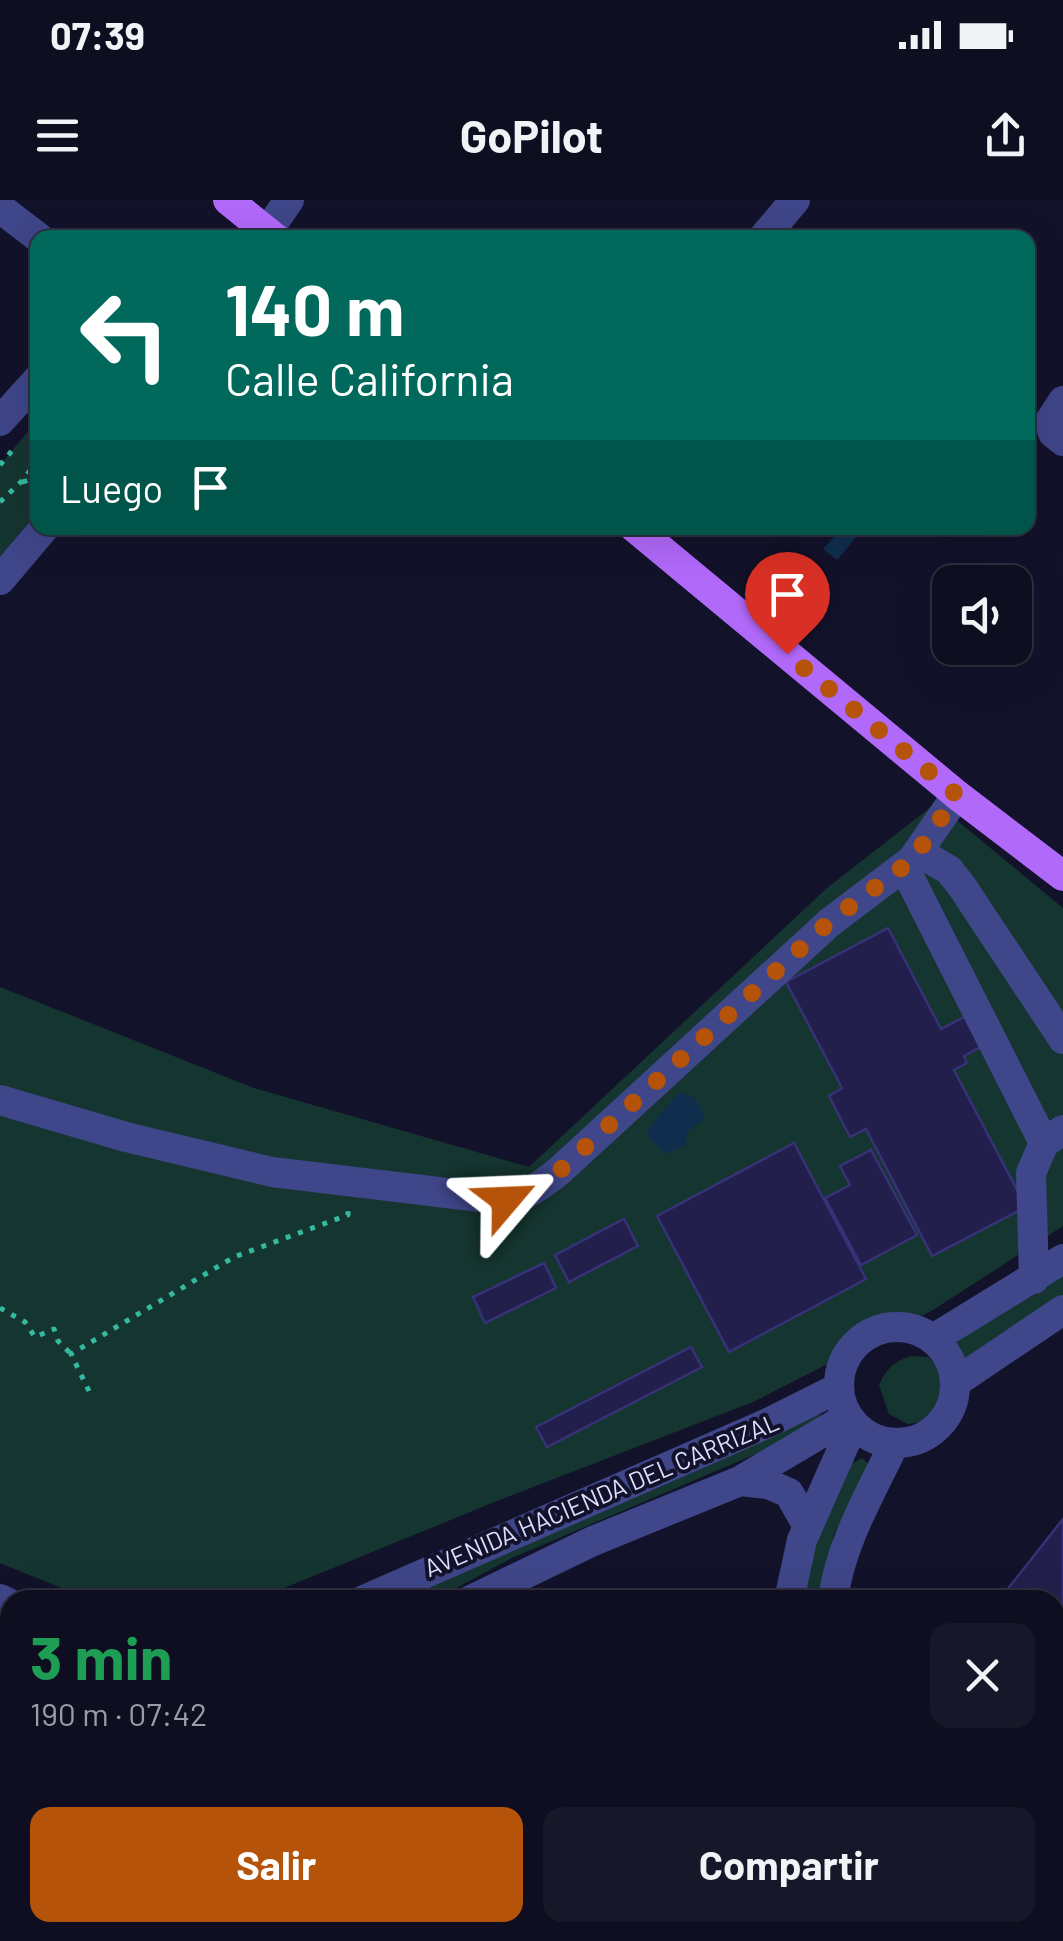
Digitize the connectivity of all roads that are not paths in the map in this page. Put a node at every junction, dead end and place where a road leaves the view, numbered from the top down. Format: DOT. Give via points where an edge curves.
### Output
graph roads {
  1 [pos="290,200"];
  2 [pos="795,200"];
  3 [pos="239,203"];
  4 [pos="0,208"];
  5 [pos="267,230"];
  6 [pos="273,230"];
  7 [pos="770,230"];
  8 [pos="30,231"];
  9 [pos="30,388"];
  10 [pos="1063,401"];
  11 [pos="0,421"];
  12 [pos="1063,440"];
  13 [pos="38,535"];
  14 [pos="643,535"];
  15 [pos="0,580"];
  16 [pos="957,795"];
  17 [pos="911,859"];
  18 [pos="1063,876"];
  19 [pos="1063,1039"];
  20 [pos="0,1100"];
  21 [pos="1054,1136"];
  22 [pos="1063,1259"];
  23 [pos="1034,1279"];
  24 [pos="1063,1310"];
  25 [pos="934,1339"];
  26 [pos="956,1382"];
  27 [pos="838,1388"];
  28 [pos="851,1421"];
  29 [pos="894,1444"];
  30 [pos="740,1481"];
  31 [pos="807,1525"];
  32 [pos="387,1590"];
  33 [pos="491,1590"];
  34 [pos="791,1590"];
  35 [pos="834,1590"];
  1 -- 6 [label="street"];
  2 -- 7 [label="street"];
  3 -- 5 [label="main road"];
  4 -- 8 [label="street"];
  9 -- 11 [label="street"];
  10 -- 12 [label="street" via="1050,421"];
  13 -- 15 [label="street"];
  14 -- 16 [label="main road"];
  16 -- 17 [label="street"];
  16 -- 18 [label="main road"];
  17 -- 19 [label="street" via="948,870"];
  17 -- 20 [label="street" via="829,922 558,1172 518,1198 272,1172"];
  17 -- 21 [label="street"];
  21 -- 23 [label="street" via="1032,1173"];
  22 -- 23 [label="street"];
  23 -- 25 [label="street"];
  24 -- 26 [label="street"];
  25 -- 26 [label="street"];
  25 -- 27 [label="street" via="898,1326 879,1329 848,1351"];
  26 -- 29 [label="street" via="945,1419 931,1433"];
  27 -- 28 [label="street"];
  27 -- 32 [label="street, AVENIDA HACIENDA DEL CARRIZAL"];
  28 -- 29 [label="street" via="879,1442"];
  28 -- 30 [label="street, AVENIDA HACIENDA DEL CARRIZAL"];
  28 -- 31 [label="street"];
  29 -- 35 [label="street" via="856,1521"];
  30 -- 31 [label="street" via="789,1493"];
  30 -- 33 [label="street, AVENIDA HACIENDA DEL CARRIZAL"];
  31 -- 34 [label="street"];
}
